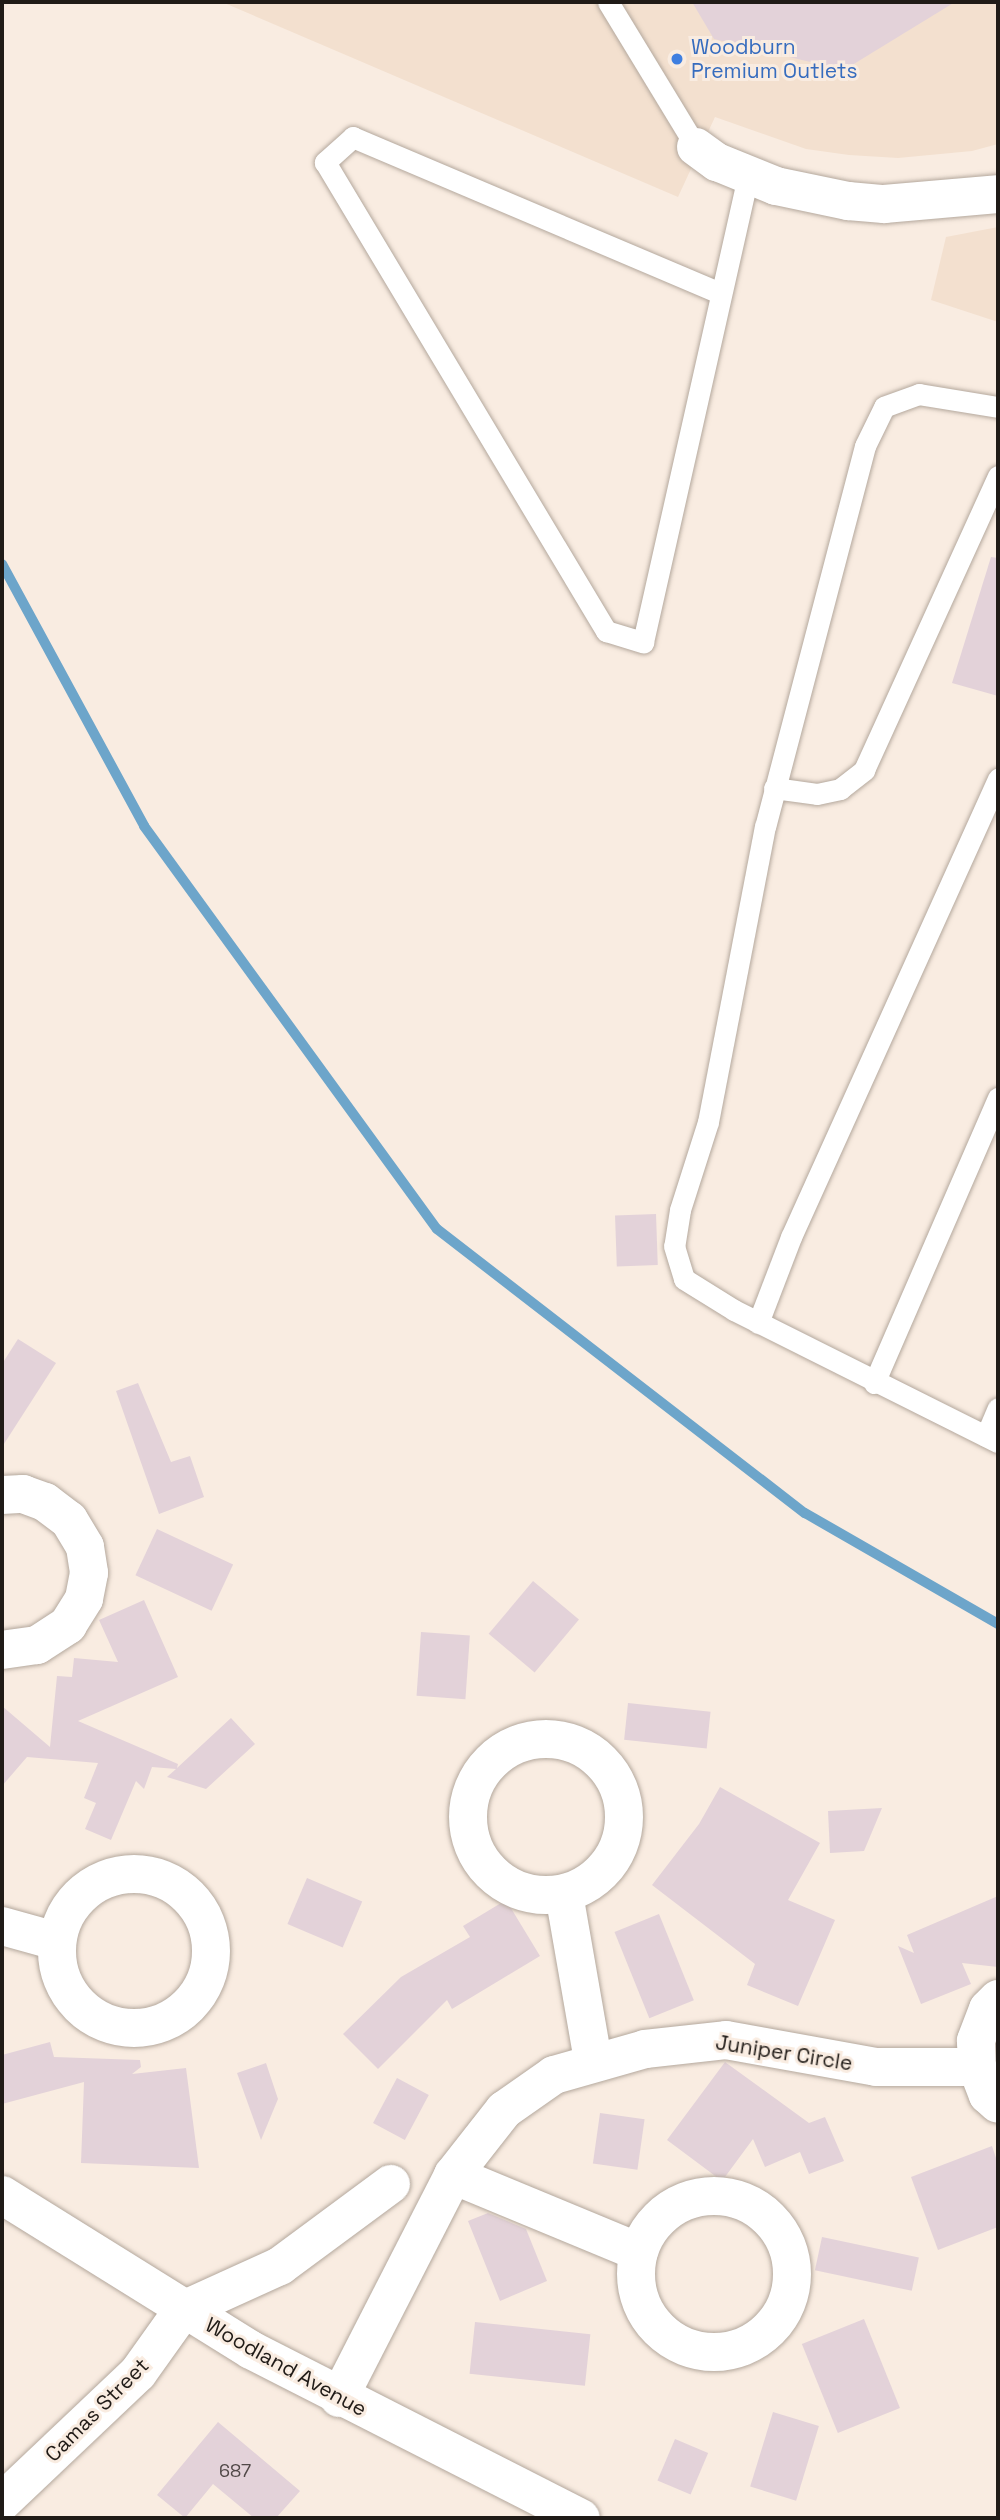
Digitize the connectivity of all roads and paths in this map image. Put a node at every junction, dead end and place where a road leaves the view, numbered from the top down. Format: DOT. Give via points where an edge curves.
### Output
graph roads {
  1 [pos="608,2"];
  2 [pos="696,147"];
  3 [pos="748,175"];
  4 [pos="998,194"];
  5 [pos="720,293"];
  6 [pos="998,407"];
  7 [pos="998,476"];
  8 [pos="998,779"];
  9 [pos="774,788"];
  10 [pos="998,1098"];
  11 [pos="758,1323"];
  12 [pos="874,1383"];
  13 [pos="998,1408"];
  14 [pos="992,1439"];
  15 [pos="2,1495"];
  16 [pos="2,1650"];
  17 [pos="564,1894"];
  18 [pos="2,1927"];
  19 [pos="56,1941"];
  20 [pos="998,1998"];
  21 [pos="593,2060"];
  22 [pos="977,2067"];
  23 [pos="998,2104"];
  24 [pos="453,2175"];
  25 [pos="391,2184"];
  26 [pos="2,2195"];
  27 [pos="639,2252"];
  28 [pos="183,2310"];
  29 [pos="340,2398"];
  30 [pos="2,2502"];
  31 [pos="581,2518"];
  1 -- 2 [label="lane"];
  2 -- 3 [label="street"];
  3 -- 4 [label="street" via="804,193 884,204"];
  3 -- 5 [label="lane"];
  5 -- 5 [label="lane" via="643,642 606,631 325,162 353,137"];
  6 -- 9 [label="lane" via="919,394 884,407 865,446"];
  7 -- 9 [label="lane" via="864,770 840,789 817,794"];
  8 -- 11 [label="lane" via="791,1237"];
  9 -- 11 [label="lane" via="708,1122 680,1210 674,1246 684,1279"];
  10 -- 12 [label="lane"];
  11 -- 12 [label="lane"];
  12 -- 14 [label="lane"];
  13 -- 14 [label="lane"];
  15 -- 16 [label="street" via="23,1494 45,1502 69,1520 85,1547 89,1573 84,1599 68,1625 37,1646"];
  17 -- 17 [label="street" via="604,1871 620,1844 624,1818 620,1792 605,1765 581,1747 559,1740 526,1741 501,1753 480,1775 468,1807 470,1838 480,1860 510,1888 538,1896"];
  17 -- 21 [label="street"];
  18 -- 19 [label="street"];
  19 -- 19 [label="street" via="58,1972 68,1994 99,2022 126,2029 161,2025 191,2004 208,1978 212,1952 208,1926 193,1899 169,1881 147,1874 115,1875 89,1886 68,1909"];
  20 -- 22 [label="street" via="988,2009 976,2041"];
  21 -- 22 [label="street, Juniper Circle" via="680,2042 726,2040 876,2067"];
  21 -- 24 [label="street, Juniper Circle" via="554,2075 504,2110"];
  22 -- 23 [label="street" via="988,2095"];
  24 -- 27 [label="street"];
  24 -- 29 [label="street, Juniper Circle"];
  25 -- 28 [label="street" via="280,2266"];
  26 -- 28 [label="street, Woodland Avenue"];
  27 -- 27 [label="street" via="639,2296 648,2318 679,2345 706,2353 732,2351 772,2328 788,2302 793,2276 789,2249 774,2222 750,2204 728,2197 695,2198 670,2210 652,2226"];
  28 -- 29 [label="street, Woodland Avenue"];
  28 -- 30 [label="street, Camas Street" via="138,2373"];
  29 -- 31 [label="street, Woodland Avenue"];
}
